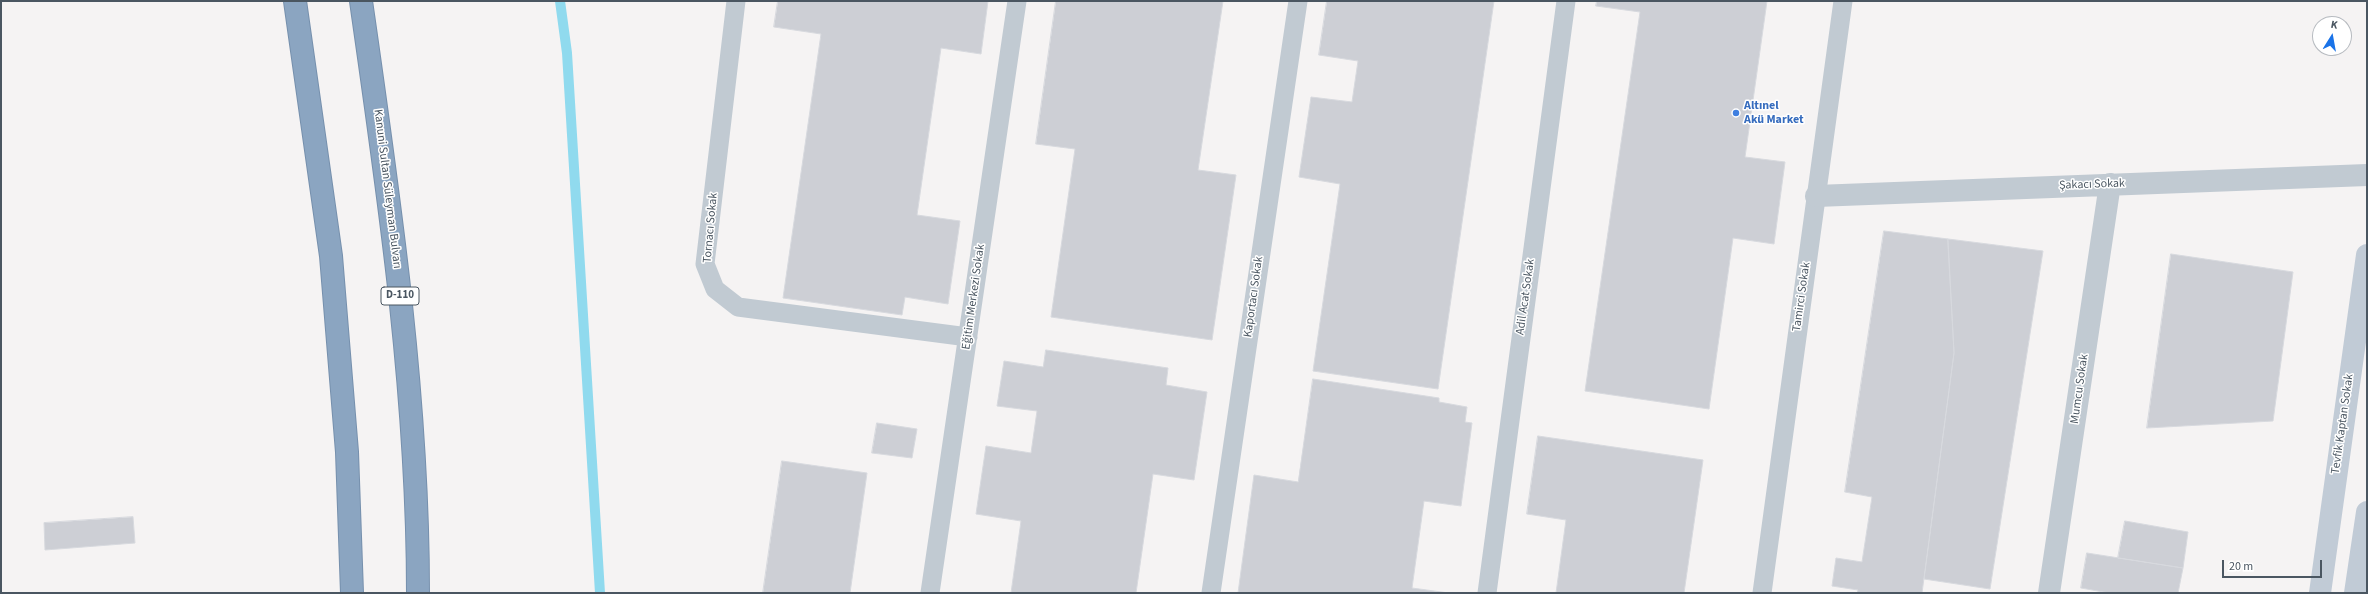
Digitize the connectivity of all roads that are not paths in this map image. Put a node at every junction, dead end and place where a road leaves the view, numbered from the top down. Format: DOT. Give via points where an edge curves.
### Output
graph roads {
  1 [pos="295,1"];
  2 [pos="361,1"];
  3 [pos="736,1"];
  4 [pos="1017,1"];
  5 [pos="1298,1"];
  6 [pos="1566,1"];
  7 [pos="1842,1"];
  8 [pos="2367,175"];
  9 [pos="2110,184"];
  10 [pos="1816,196"];
  11 [pos="2367,255"];
  12 [pos="968,337"];
  13 [pos="2367,512"];
  14 [pos="352,593"];
  15 [pos="418,593"];
  16 [pos="930,593"];
  17 [pos="1211,593"];
  18 [pos="1487,593"];
  19 [pos="1762,593"];
  20 [pos="2049,593"];
  21 [pos="2320,593"];
  22 [pos="2355,593"];
  1 -- 14 [label="highway" via="331,256 347,452"];
  2 -- 15 [label="highway, Kanuni Sultan Süleyman Bulvarı / D-110" via="389,192 405,339 417,526"];
  3 -- 12 [label="lane, Tornacı Sokak" via="705,264 715,289 738,307"];
  4 -- 12 [label="lane, Eğitim Merkezi Sokak"];
  5 -- 17 [label="lane, Kaportacı Sokak"];
  6 -- 18 [label="lane, Adil Acat Sokak"];
  7 -- 10 [label="lane, Tamirci Sokak"];
  8 -- 9 [label="street, Şakacı Sokak"];
  9 -- 10 [label="street, Şakacı Sokak"];
  9 -- 20 [label="street, Mumcu Sokak"];
  10 -- 19 [label="lane, Tamirci Sokak"];
  11 -- 21 [label="street, Tevfik Kaptan Sokak"];
  12 -- 16 [label="lane, Eğitim Merkezi Sokak"];
  13 -- 22 [label="street"];
}
